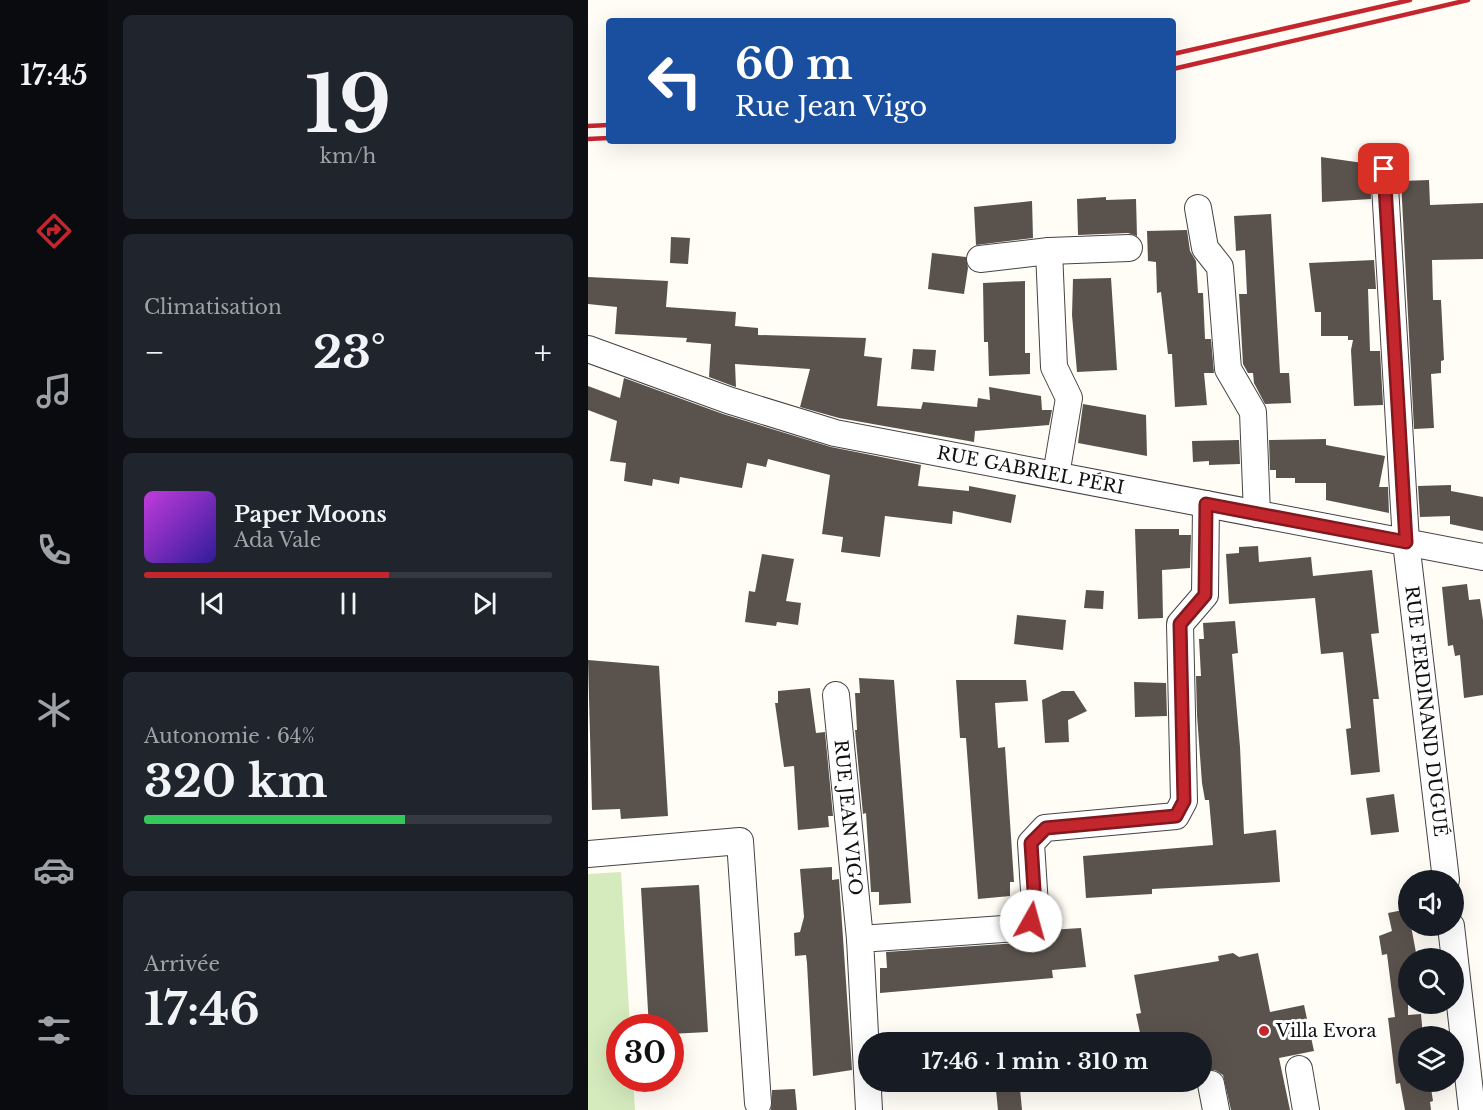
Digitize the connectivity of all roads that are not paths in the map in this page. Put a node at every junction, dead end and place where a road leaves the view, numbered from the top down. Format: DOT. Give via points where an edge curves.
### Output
graph roads {
  1 [pos="1384,169"];
  2 [pos="1198,208"];
  3 [pos="1129,248"];
  4 [pos="1049,251"];
  5 [pos="980,259"];
  6 [pos="588,349"];
  7 [pos="1056,475"];
  8 [pos="1206,504"];
  9 [pos="1257,514"];
  10 [pos="1406,542"];
  11 [pos="1483,558"];
  12 [pos="836,695"];
  13 [pos="588,854"];
  14 [pos="1445,870"];
  15 [pos="1452,936"];
  16 [pos="860,939"];
  17 [pos="1299,1069"];
  18 [pos="1212,1089"];
  19 [pos="758,1103"];
  20 [pos="869,1110"];
  21 [pos="1216,1110"];
  22 [pos="1306,1110"];
  23 [pos="1472,1110"];
  1 -- 10 [label="street, RUE FERDINAND DUGUÉ"];
  2 -- 9 [label="street" via="1205,248 1220,267 1228,369 1253,412"];
  3 -- 4 [label="street"];
  4 -- 5 [label="street"];
  4 -- 7 [label="street" via="1054,367 1069,398"];
  6 -- 7 [label="street, RUE GABRIEL PÉRI" via="728,400 835,433"];
  7 -- 8 [label="street, RUE GABRIEL PÉRI"];
  8 -- 9 [label="street, RUE GABRIEL PÉRI"];
  8 -- 16 [label="street" via="1205,595 1180,624 1184,801 1176,816 1046,828 1031,843 1035,906 1031,921 1018,928"];
  9 -- 10 [label="street, RUE GABRIEL PÉRI"];
  10 -- 11 [label="street, RUE GABRIEL PÉRI"];
  10 -- 14 [label="street, RUE FERDINAND DUGUÉ"];
  12 -- 16 [label="street, RUE JEAN VIGO"];
  13 -- 19 [label="street" via="740,841"];
  15 -- 23 [label="street"];
  16 -- 20 [label="street, RUE JEAN VIGO"];
  17 -- 22 [label="street"];
  18 -- 21 [label="street"];
}
